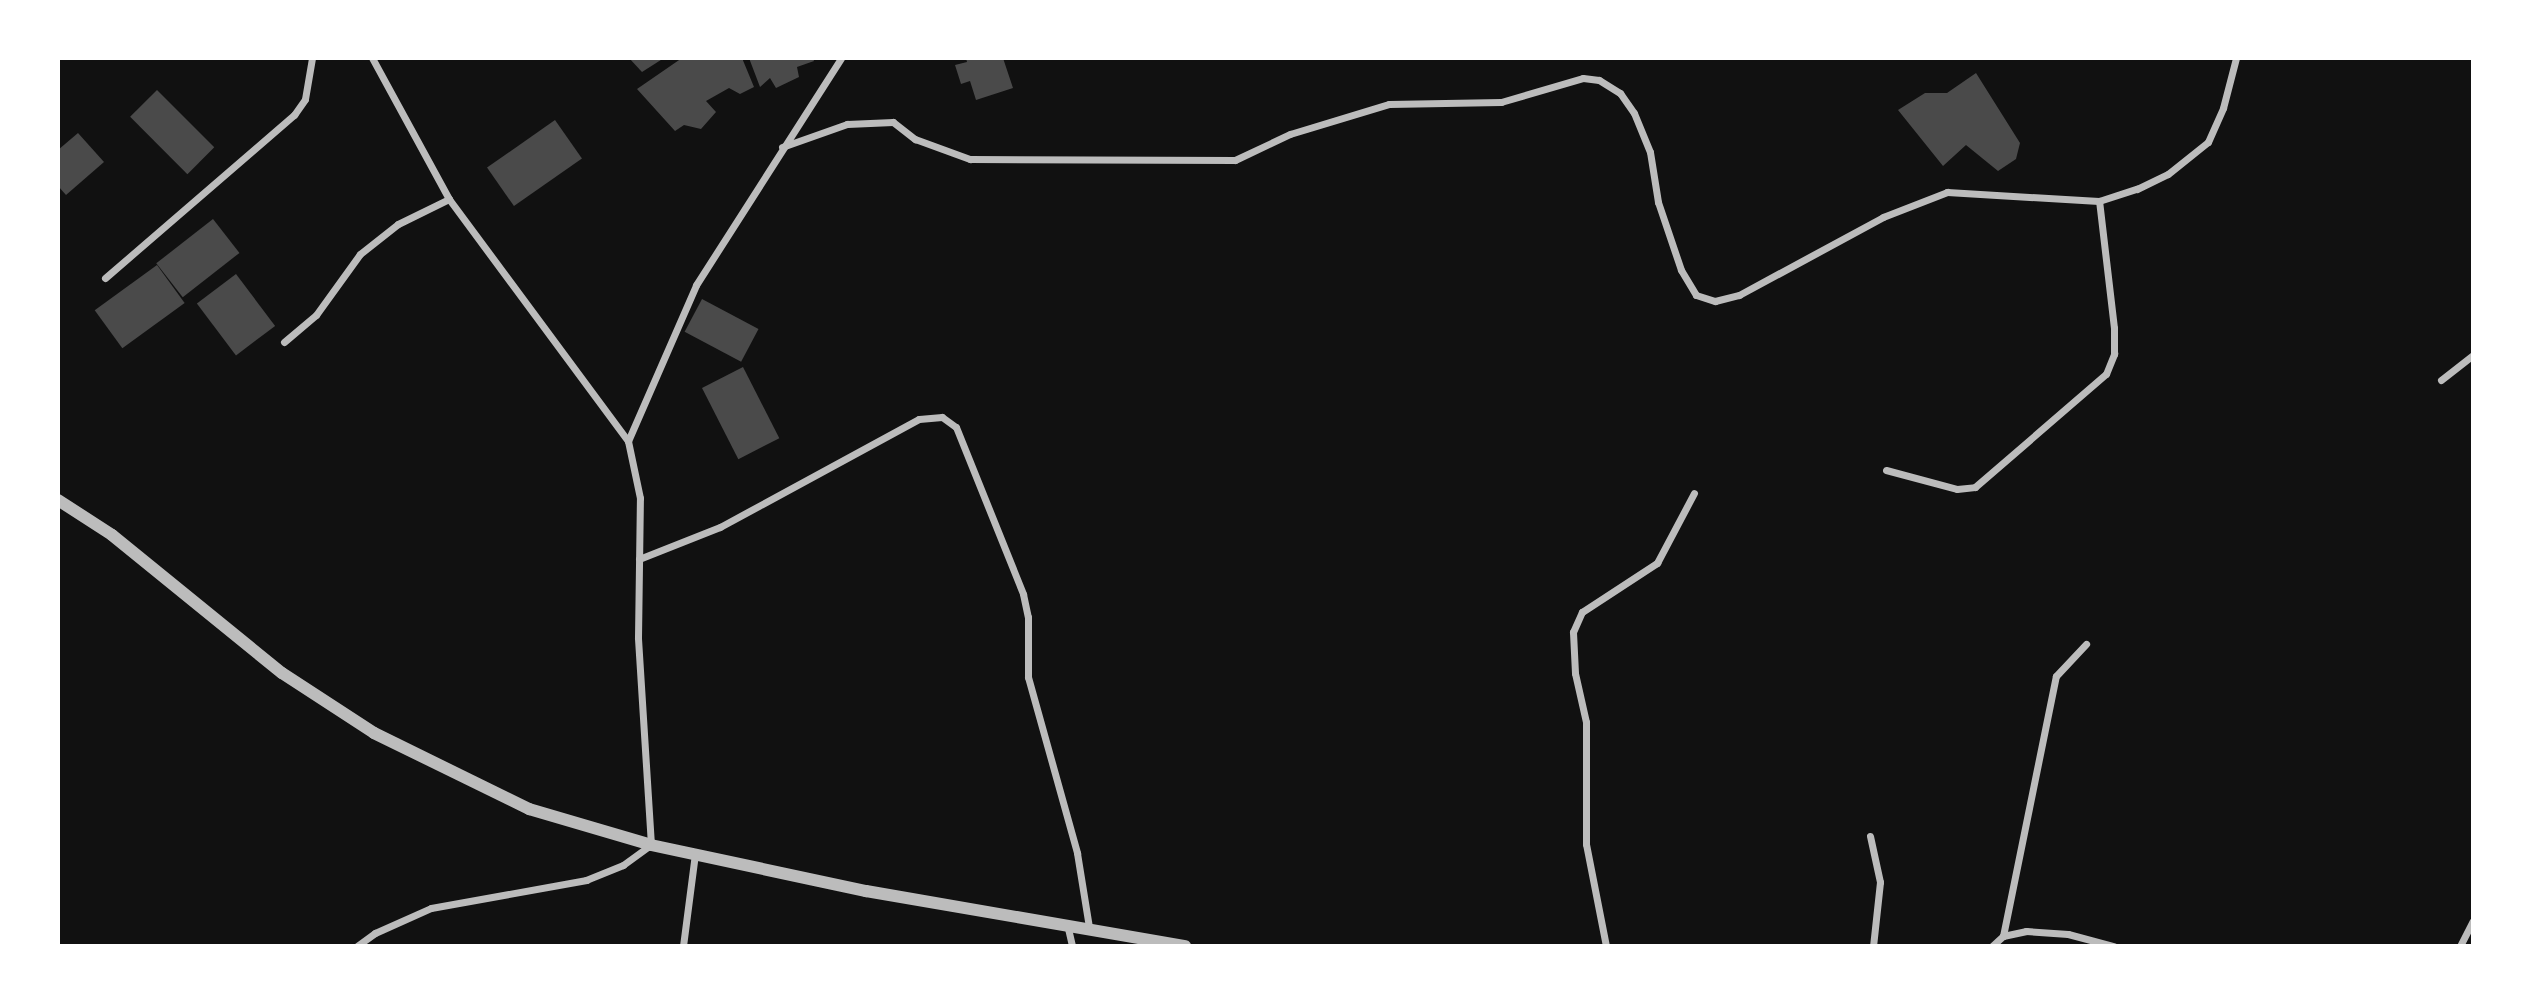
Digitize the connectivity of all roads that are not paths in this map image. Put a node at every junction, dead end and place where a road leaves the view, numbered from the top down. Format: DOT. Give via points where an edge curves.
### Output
graph roads {
  1 [pos="312,58"];
  2 [pos="372,58"];
  3 [pos="841,58"];
  4 [pos="2236,58"];
  5 [pos="782,147"];
  6 [pos="449,199"];
  7 [pos="2099,201"];
  8 [pos="105,278"];
  9 [pos="284,342"];
  10 [pos="2473,355"];
  11 [pos="2441,380"];
  12 [pos="628,441"];
  13 [pos="1886,470"];
  14 [pos="1694,493"];
  15 [pos="58,500"];
  16 [pos="639,559"];
  17 [pos="2086,644"];
  18 [pos="1870,836"];
  19 [pos="651,845"];
  20 [pos="695,854"];
  21 [pos="2473,921"];
  22 [pos="1066,923"];
  23 [pos="1089,927"];
  24 [pos="2003,936"];
  25 [pos="357,946"];
  26 [pos="683,946"];
  27 [pos="1072,946"];
  28 [pos="1185,946"];
  29 [pos="1606,946"];
  30 [pos="1873,946"];
  31 [pos="1992,946"];
  32 [pos="2113,946"];
  33 [pos="2460,946"];
  1 -- 8 [label="street" via="305,99 294,115"];
  2 -- 6 [label="street"];
  3 -- 5 [label="street"];
  4 -- 7 [label="street" via="2208,142 2168,174"];
  5 -- 7 [label="street" via="847,124 893,122 915,139 970,159 1235,160 1290,134 1389,104 1502,102 1583,78 1599,80 1620,93 1638,122 1681,270 1696,295 1715,302 1739,295 1883,217 1947,192"];
  5 -- 12 [label="street" via="696,285"];
  6 -- 9 [label="street" via="398,224 360,254 316,315"];
  6 -- 12 [label="street"];
  7 -- 13 [label="street" via="2114,328 2114,354 2106,374 1975,487 1957,489"];
  10 -- 11 [label="street"];
  12 -- 16 [label="street" via="640,498"];
  14 -- 29 [label="street" via="1657,563 1582,612 1573,632 1575,673 1586,722 1586,844"];
  15 -- 19 [label="street" via="111,535 282,673 374,733 529,809"];
  16 -- 19 [label="street" via="638,637"];
  16 -- 23 [label="street" via="720,527 919,419 942,417 956,427 1023,594 1028,617 1028,677 1077,853"];
  17 -- 24 [label="street" via="2056,676"];
  18 -- 30 [label="street" via="1880,882"];
  19 -- 20 [label="street"];
  19 -- 25 [label="street" via="623,865 586,880 431,908"];
  20 -- 22 [label="street" via="866,891"];
  20 -- 26 [label="street"];
  21 -- 33 [label="street"];
  22 -- 23 [label="street"];
  22 -- 27 [label="street"];
  23 -- 28 [label="street"];
  24 -- 31 [label="street"];
  24 -- 32 [label="street" via="2026,931 2068,934"];
}
